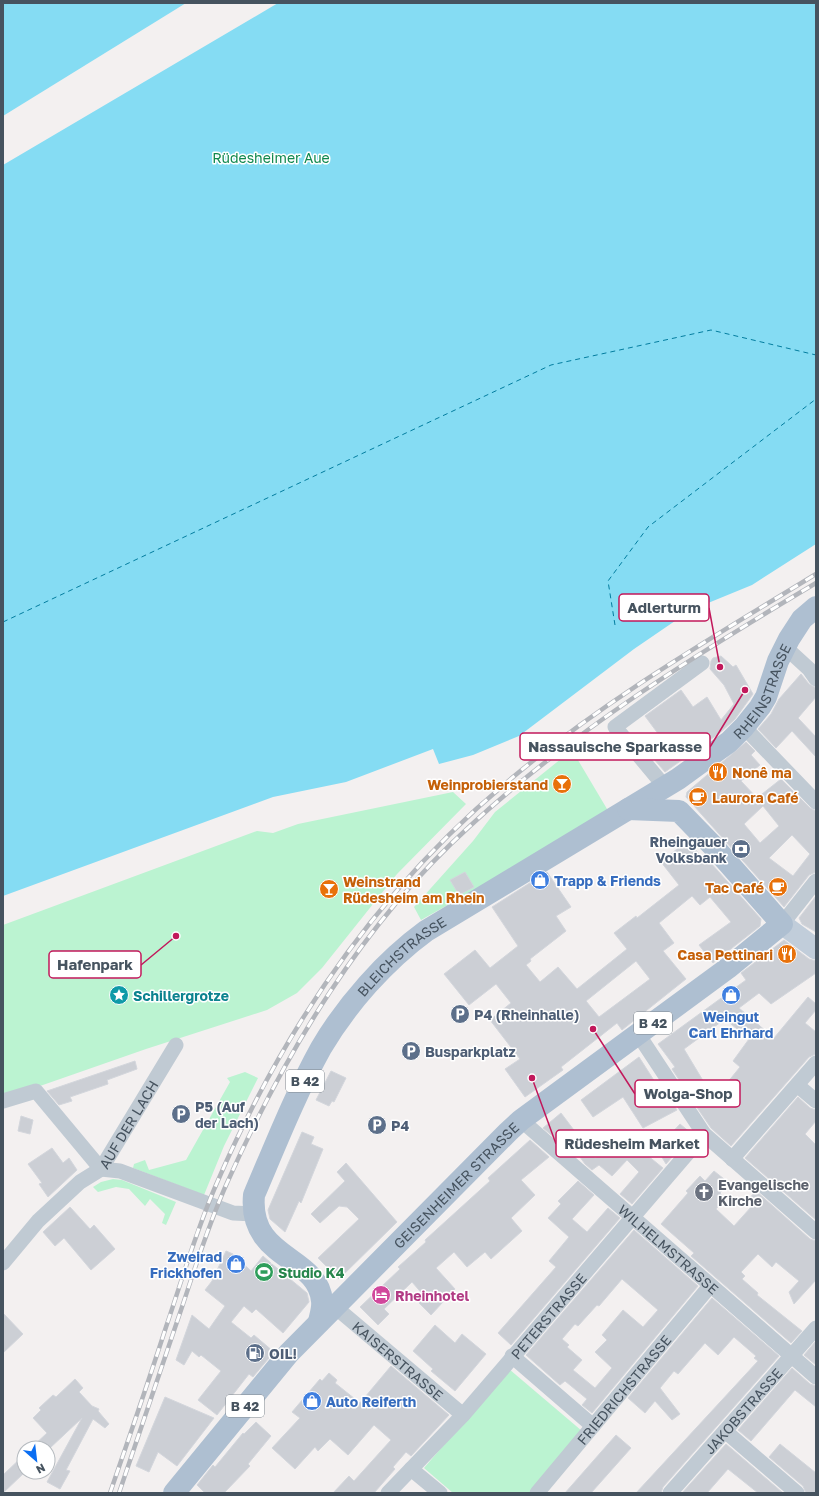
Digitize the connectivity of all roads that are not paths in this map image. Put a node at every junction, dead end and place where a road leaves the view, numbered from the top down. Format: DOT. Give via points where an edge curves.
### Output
graph roads {
  1 [pos="816,608"];
  2 [pos="785,647"];
  3 [pos="702,663"];
  4 [pos="816,679"];
  5 [pos="744,727"];
  6 [pos="672,783"];
  7 [pos="816,802"];
  8 [pos="628,809"];
  9 [pos="679,811"];
  10 [pos="816,882"];
  11 [pos="782,924"];
  12 [pos="816,949"];
  13 [pos="638,1034"];
  14 [pos="176,1045"];
  15 [pos="816,1063"];
  16 [pos="797,1085"];
  17 [pos="3,1101"];
  18 [pos="816,1101"];
  19 [pos="521,1120"];
  20 [pos="704,1134"];
  21 [pos="732,1159"];
  22 [pos="101,1169"];
  23 [pos="254,1214"];
  24 [pos="631,1217"];
  25 [pos="816,1232"];
  26 [pos="3,1263"];
  27 [pos="361,1280"];
  28 [pos="316,1282"];
  29 [pos="710,1286"];
  30 [pos="334,1306"];
  31 [pos="318,1322"];
  32 [pos="816,1328"];
  33 [pos="512,1356"];
  34 [pos="792,1356"];
  35 [pos="816,1377"];
  36 [pos="463,1414"];
  37 [pos="593,1426"];
  38 [pos="726,1431"];
  39 [pos="411,1469"];
  40 [pos="181,1491"];
  41 [pos="544,1491"];
  42 [pos="388,1493"];
  43 [pos="440,1493"];
  44 [pos="670,1493"];
  45 [pos="796,1493"];
  1 -- 2 [label="main road, RHEINSTRASSE / B 42" via="802,619"];
  2 -- 4 [label="street"];
  2 -- 5 [label="main road, RHEINSTRASSE / B 42" via="766,697"];
  3 -- 6 [label="street" via="616,727"];
  5 -- 6 [label="main road, RHEINSTRASSE / B 42" via="729,742"];
  5 -- 7 [label="street"];
  6 -- 8 [label="main road, BLEICHSTRASSE / B 42"];
  6 -- 9 [label="main road"];
  8 -- 9 [label="main road"];
  8 -- 23 [label="main road, BLEICHSTRASSE / B 42" via="431,927 411,941 383,969 334,1028 311,1068 254,1194"];
  9 -- 11 [label="main road" via="710,842"];
  10 -- 11 [label="street"];
  11 -- 12 [label="main road"];
  11 -- 13 [label="main road, GEISENHEIMER STRASSE / B 42" via="728,968"];
  13 -- 19 [label="main road, GEISENHEIMER STRASSE / B 42"];
  13 -- 20 [label="street"];
  14 -- 22 [label="street, AUF DER LACH"];
  15 -- 16 [label="street"];
  16 -- 18 [label="street"];
  16 -- 21 [label="street"];
  17 -- 22 [label="street" via="36,1091"];
  19 -- 24 [label="street, WILHELMSTRASSE"];
  19 -- 27 [label="main road, GEISENHEIMER STRASSE / B 42"];
  20 -- 21 [label="street"];
  20 -- 24 [label="street, PETERSTRASSE"];
  21 -- 25 [label="street"];
  22 -- 23 [label="street" via="120,1171 232,1213"];
  22 -- 26 [label="street, AUF DER LACH" via="80,1182 38,1222"];
  23 -- 28 [label="main road, B 42" via="256,1224 265,1239"];
  24 -- 29 [label="street, WILHELMSTRASSE"];
  24 -- 33 [label="street, PETERSTRASSE"];
  27 -- 28 [label="main road, B 42" via="342,1288 333,1288"];
  27 -- 30 [label="main road, GEISENHEIMER STRASSE / B 42"];
  28 -- 31 [label="main road" via="322,1302"];
  29 -- 34 [label="street, WILHELMSTRASSE"];
  29 -- 37 [label="street, FRIEDRICHSTRASSE"];
  30 -- 31 [label="main road, GEISENHEIMER STRASSE / B 42"];
  30 -- 36 [label="street, KAISERSTRASSE"];
  31 -- 40 [label="main road, GEISENHEIMER STRASSE / B 42" via="288,1354"];
  32 -- 34 [label="street, JAKOBSTRASSE"];
  33 -- 36 [label="street, PETERSTRASSE"];
  33 -- 37 [label="street"];
  34 -- 35 [label="street, WILHELMSTRASSE"];
  34 -- 38 [label="street, JAKOBSTRASSE"];
  36 -- 39 [label="street, PETERSTRASSE"];
  37 -- 41 [label="street, FRIEDRICHSTRASSE"];
  38 -- 44 [label="street, JAKOBSTRASSE"];
  38 -- 45 [label="street"];
  39 -- 42 [label="street, PETERSTRASSE"];
  39 -- 43 [label="street"];
}
